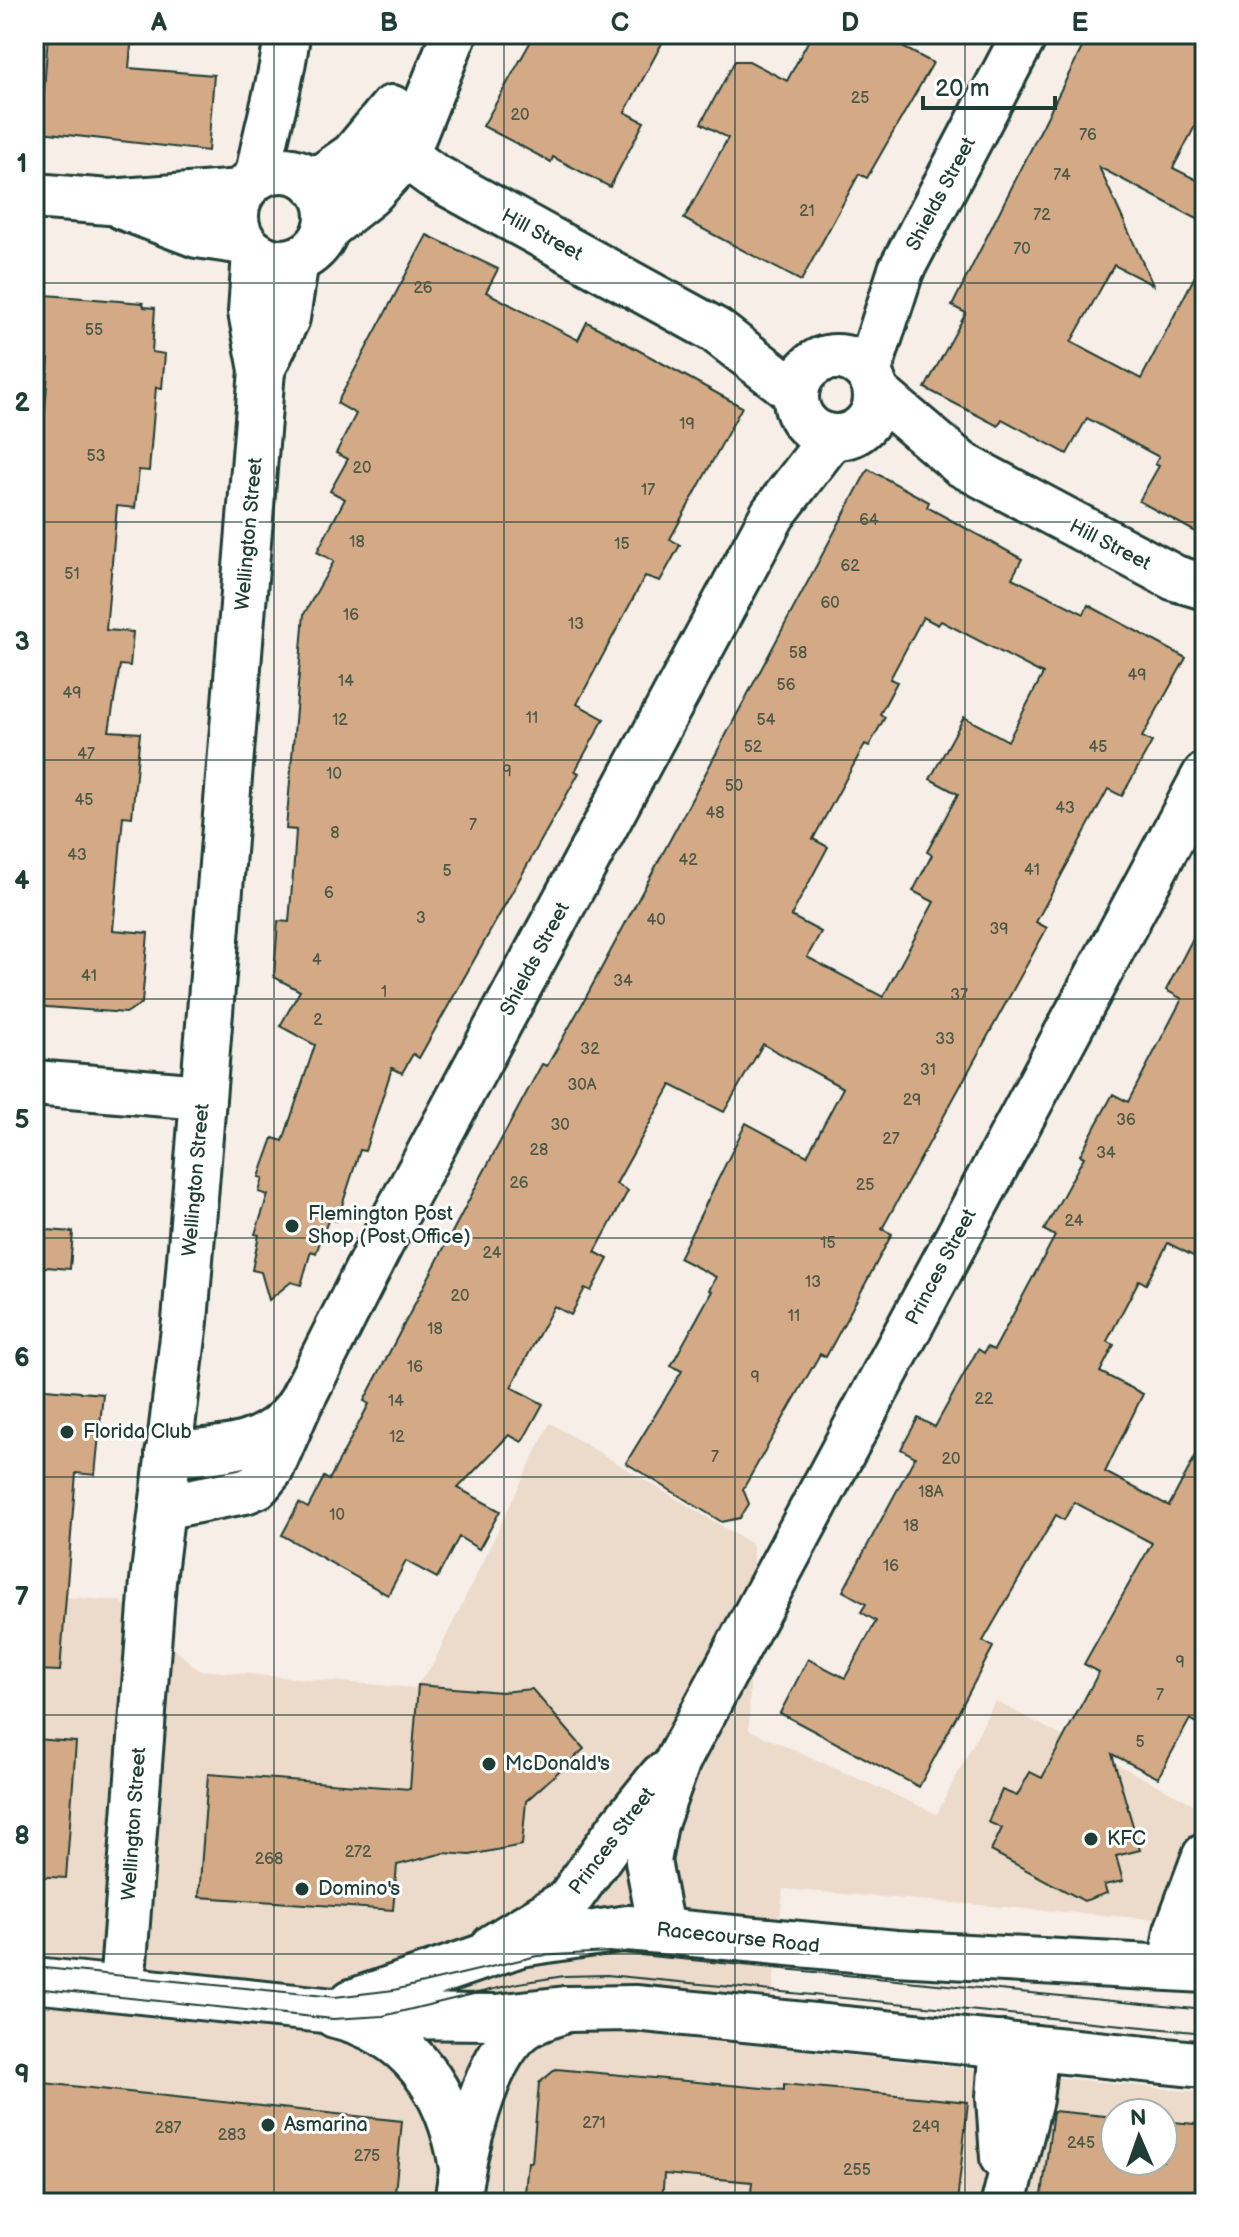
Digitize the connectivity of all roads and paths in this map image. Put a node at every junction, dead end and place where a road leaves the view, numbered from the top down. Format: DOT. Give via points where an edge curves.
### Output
graph roads {
  1 [pos="448,34"];
  2 [pos="454,34"];
  3 [pos="1025,34"];
  4 [pos="285,54"];
  5 [pos="390,143"];
  6 [pos="308,179"];
  7 [pos="250,184"];
  8 [pos="34,196"];
  9 [pos="109,202"];
  10 [pos="326,229"];
  11 [pos="265,252"];
  12 [pos="835,395"];
  13 [pos="1195,589"];
  14 [pos="1205,775"];
  15 [pos="34,1083"];
  16 [pos="203,1097"];
  17 [pos="299,1405"];
  18 [pos="168,1454"];
  19 [pos="162,1507"];
  20 [pos="678,1760"];
  21 [pos="1198,1876"];
  22 [pos="661,1929"];
  23 [pos="459,1964"];
  24 [pos="1188,1969"];
  25 [pos="34,1980"];
  26 [pos="122,1988"];
  27 [pos="282,2007"];
  28 [pos="566,2009"];
  29 [pos="1019,2046"];
  30 [pos="1205,2065"];
  31 [pos="460,2186"];
  32 [pos="1004,2196"];
  1 -- 5 [label="main road"];
  2 -- 5 [label="main road"];
  3 -- 12 [label="main road, Shields Street"];
  4 -- 6 [label="main road"];
  4 -- 7 [label="main road"];
  5 -- 6 [label="main road"];
  5 -- 10 [label="main road" via="369,195"];
  5 -- 12 [label="main road, Hill Street" via="432,175"];
  6 -- 7 [label="main road" via="288,171"];
  6 -- 10 [label="main road" via="326,203"];
  7 -- 9 [label="main road"];
  7 -- 11 [label="main road" via="235,218"];
  8 -- 9 [label="main road"];
  9 -- 11 [label="main road" via="197,235"];
  10 -- 11 [label="main road" via="315,248"];
  11 -- 16 [label="main road, Wellington Street" via="287,318 262,370"];
  12 -- 13 [label="main road, Hill Street"];
  12 -- 17 [label="main road, Shields Street"];
  14 -- 20 [label="main road, Princes Street"];
  15 -- 16 [label="main road"];
  16 -- 18 [label="main road, Wellington Street"];
  17 -- 18 [label="main road, Shields Street" via="284,1425 257,1441"];
  17 -- 19 [label="main road, Shields Street" via="271,1469 257,1486 217,1499"];
  18 -- 19 [label="main road, Wellington Street"];
  19 -- 26 [label="main road, Wellington Street"];
  20 -- 22 [label="main road, Princes Street" via="648,1861"];
  20 -- 23 [label="main road, Princes Street" via="629,1816 568,1901"];
  21 -- 24 [label="main road" via="1177,1931"];
  22 -- 23 [label="main road, Racecourse Road" via="544,1938"];
  22 -- 24 [label="main road, Racecourse Road" via="896,1953"];
  23 -- 27 [label="main road, Racecourse Road" via="357,2002"];
  25 -- 26 [label="main road, Racecourse Road"];
  26 -- 27 [label="main road, Racecourse Road"];
  27 -- 28 [label="main road, Racecourse Road" via="454,2018"];
  27 -- 31 [label="main road" via="359,2022 408,2052 444,2101"];
  28 -- 29 [label="main road, Racecourse Road" via="649,2009"];
  28 -- 31 [label="main road" via="532,2022 509,2042 488,2083"];
  29 -- 30 [label="main road, Racecourse Road"];
  29 -- 32 [label="main road" via="1030,2099"];
}
